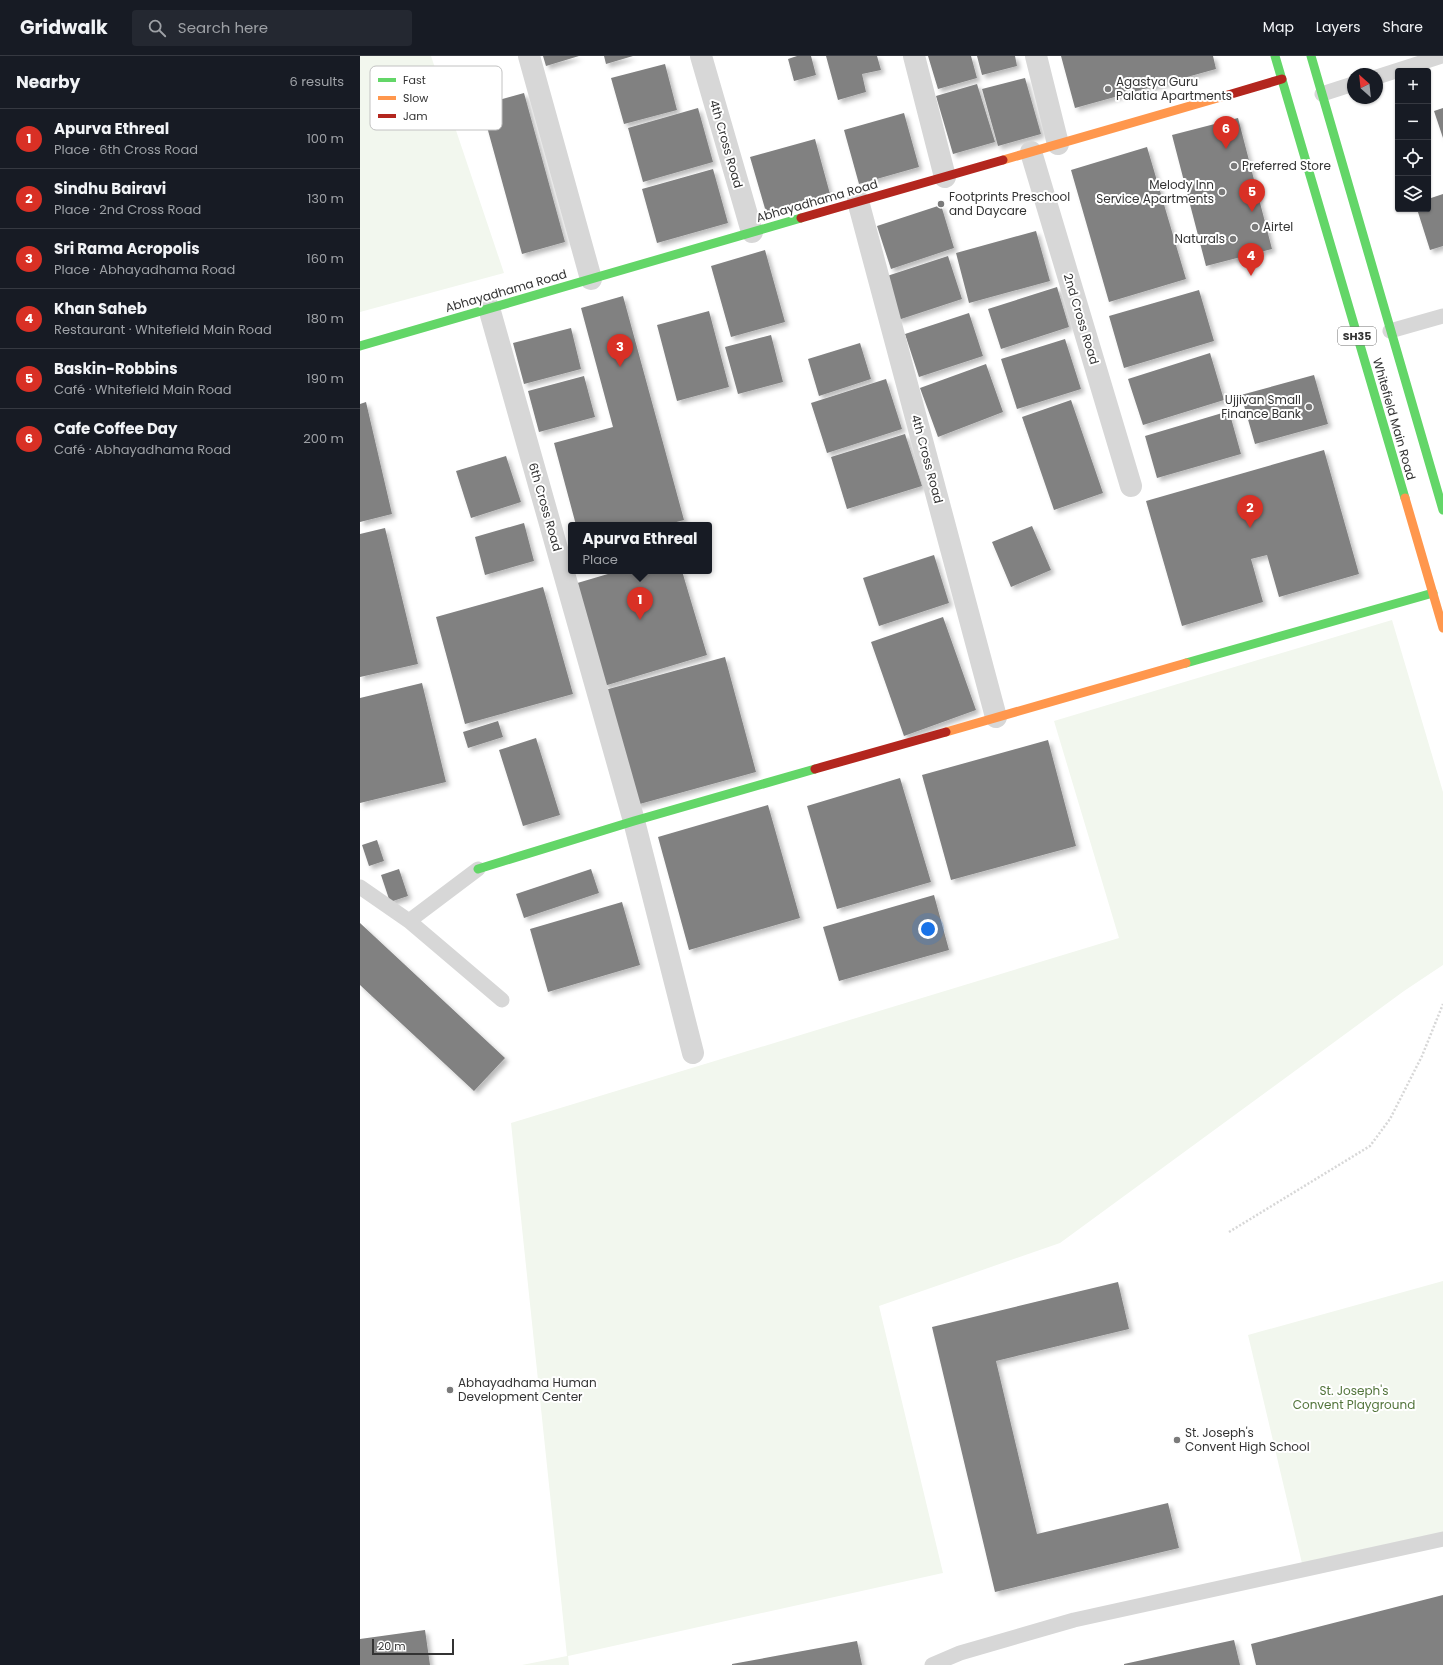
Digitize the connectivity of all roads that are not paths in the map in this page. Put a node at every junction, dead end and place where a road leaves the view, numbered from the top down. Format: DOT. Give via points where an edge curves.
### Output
graph roads {
  1 [pos="529,56"];
  2 [pos="701,56"];
  3 [pos="914,56"];
  4 [pos="1036,56"];
  5 [pos="1275,56"];
  6 [pos="1311,56"];
  7 [pos="1442,56"];
  8 [pos="1404,62"];
  9 [pos="1383,74"];
  10 [pos="1282,79"];
  11 [pos="1347,86"];
  12 [pos="1322,94"];
  13 [pos="1058,144"];
  14 [pos="1031,152"];
  15 [pos="945,176"];
  16 [pos="858,201"];
  17 [pos="752,232"];
  18 [pos="591,279"];
  19 [pos="489,308"];
  20 [pos="1443,316"];
  21 [pos="1390,331"];
  22 [pos="360,346"];
  23 [pos="1438,472"];
  24 [pos="1131,486"];
  25 [pos="1443,510"];
  26 [pos="1433,593"];
  27 [pos="1443,628"];
  28 [pos="996,716"];
  29 [pos="634,821"];
  30 [pos="478,869"];
  31 [pos="360,886"];
  32 [pos="409,921"];
  33 [pos="502,1000"];
  34 [pos="693,1053"];
  35 [pos="1443,1539"];
  36 [pos="932,1665"];
  1 -- 18 [label="street"];
  2 -- 17 [label="street, 4th Cross Road"];
  3 -- 15 [label="street"];
  4 -- 13 [label="street"];
  5 -- 10 [label="street, Whitefield Main Road / SH35"];
  6 -- 12 [label="street, Whitefield Main Road / SH35"];
  7 -- 8 [label="lane"];
  8 -- 9 [label="lane"];
  10 -- 13 [label="street, Abhayadhama Road"];
  10 -- 26 [label="street, Whitefield Main Road / SH35"];
  11 -- 12 [label="lane"];
  12 -- 21 [label="street, Whitefield Main Road / SH35"];
  13 -- 14 [label="street, Abhayadhama Road"];
  14 -- 15 [label="street, Abhayadhama Road"];
  14 -- 24 [label="street, 2nd Cross Road"];
  15 -- 16 [label="street, Abhayadhama Road"];
  16 -- 17 [label="street, Abhayadhama Road"];
  16 -- 28 [label="street, 4th Cross Road"];
  17 -- 18 [label="street, Abhayadhama Road"];
  18 -- 19 [label="street, Abhayadhama Road"];
  19 -- 22 [label="street, Abhayadhama Road"];
  19 -- 29 [label="street, 6th Cross Road"];
  20 -- 21 [label="lane"];
  21 -- 23 [label="street, Whitefield Main Road / SH35"];
  23 -- 25 [label="street, Whitefield Main Road / SH35"];
  26 -- 27 [label="street, Whitefield Main Road / SH35"];
  26 -- 28 [label="street"];
  28 -- 29 [label="street"];
  29 -- 30 [label="street"];
  29 -- 34 [label="street, 6th Cross Road"];
  30 -- 32 [label="lane"];
  31 -- 32 [label="lane"];
  32 -- 33 [label="lane"];
  35 -- 36 [label="lane" via="1074,1620 960,1653"];
}
